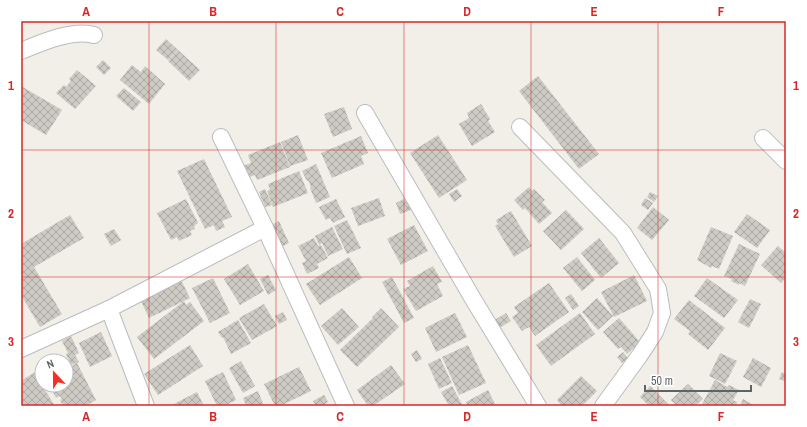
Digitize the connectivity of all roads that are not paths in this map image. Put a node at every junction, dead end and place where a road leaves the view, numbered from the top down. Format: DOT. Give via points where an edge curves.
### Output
graph roads {
  1 [pos="94,35"];
  2 [pos="21,51"];
  3 [pos="365,113"];
  4 [pos="520,127"];
  5 [pos="221,138"];
  6 [pos="763,138"];
  7 [pos="786,162"];
  8 [pos="265,228"];
  9 [pos="109,309"];
  10 [pos="21,350"];
  11 [pos="146,406"];
  12 [pos="346,406"];
  13 [pos="538,406"];
  14 [pos="603,406"];
  1 -- 2 [label="street" via="87,33 53,38"];
  3 -- 13 [label="street"];
  4 -- 14 [label="street" via="623,233 658,289 662,313 655,332"];
  5 -- 8 [label="street"];
  6 -- 7 [label="street"];
  8 -- 9 [label="street"];
  8 -- 12 [label="street"];
  9 -- 10 [label="street"];
  9 -- 11 [label="street"];
}
